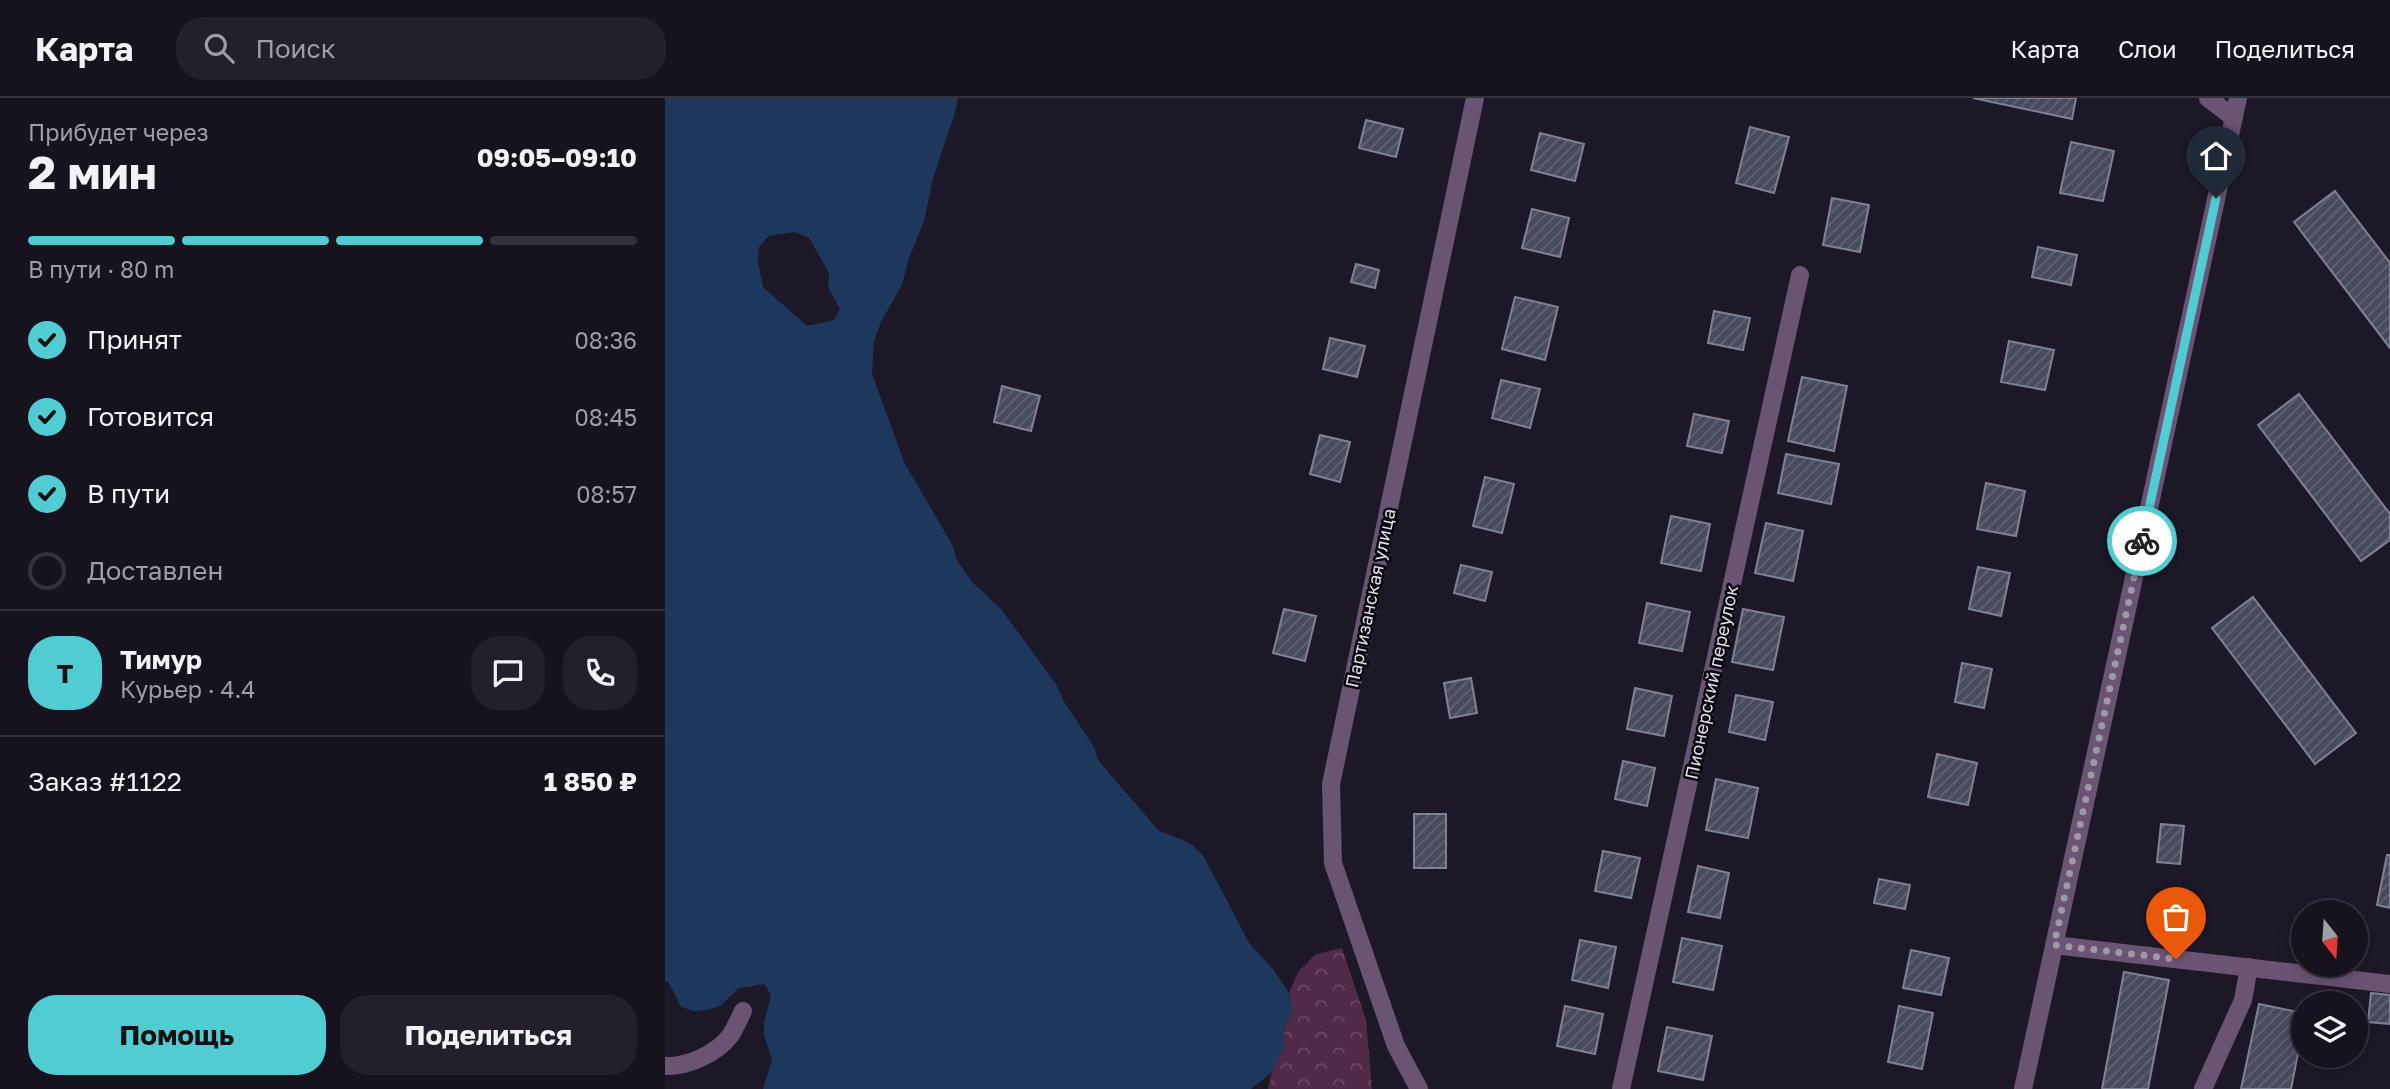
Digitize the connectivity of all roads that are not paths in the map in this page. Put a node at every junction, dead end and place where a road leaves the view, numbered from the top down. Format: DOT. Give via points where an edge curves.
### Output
graph roads {
  1 [pos="1475,98"];
  2 [pos="2208,98"];
  3 [pos="2238,98"];
  4 [pos="2234,118"];
  5 [pos="1800,275"];
  6 [pos="2054,945"];
  7 [pos="2249,967"];
  8 [pos="2390,984"];
  9 [pos="743,1011"];
  10 [pos="665,1066"];
  11 [pos="1419,1089"];
  12 [pos="1621,1089"];
  13 [pos="2023,1089"];
  14 [pos="2203,1089"];
  1 -- 11 [label="street, Партизанская улица" via="1331,784 1333,863 1397,1046"];
  2 -- 4 [label="street"];
  3 -- 4 [label="street"];
  4 -- 6 [label="street"];
  5 -- 12 [label="street, Пионерский переулок"];
  6 -- 7 [label="street"];
  6 -- 13 [label="street"];
  7 -- 8 [label="street"];
  7 -- 14 [label="street" via="2243,1000"];
  9 -- 10 [label="street" via="730,1036 713,1051 697,1060"];
}
